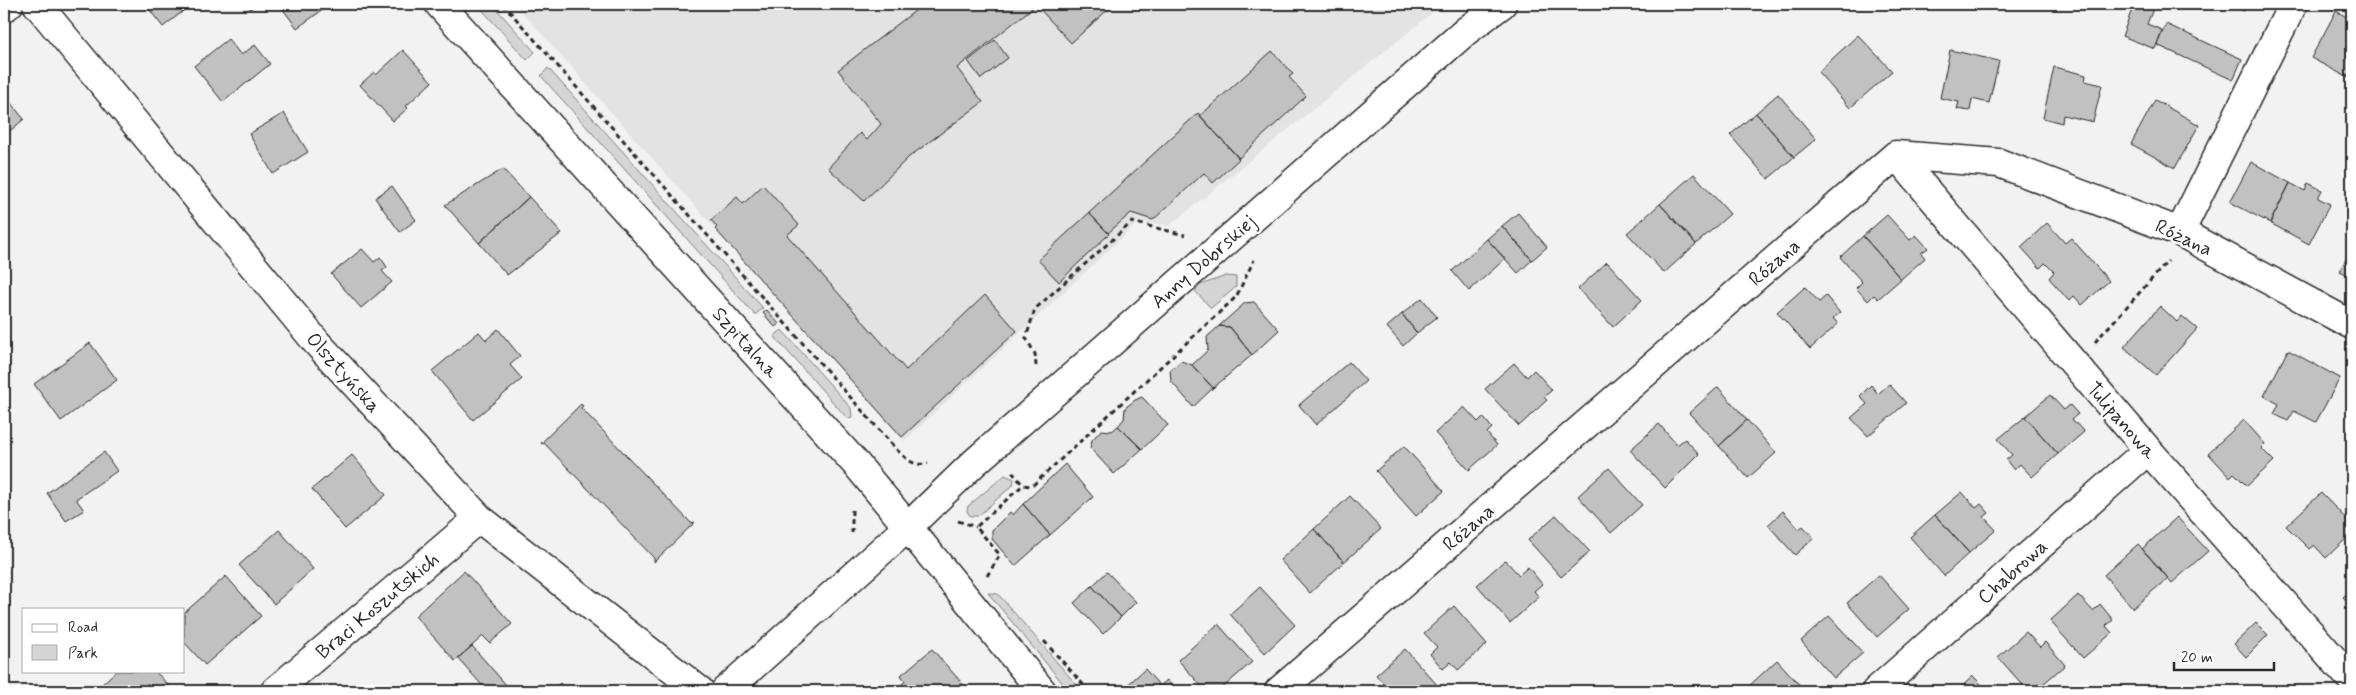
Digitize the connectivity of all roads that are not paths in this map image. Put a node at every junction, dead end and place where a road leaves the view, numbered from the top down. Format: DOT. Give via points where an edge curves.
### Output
graph roads {
  1 [pos="9,4"];
  2 [pos="37,4"];
  3 [pos="439,4"];
  4 [pos="1502,4"];
  5 [pos="2293,4"];
  6 [pos="4,8"];
  7 [pos="1896,155"];
  8 [pos="2180,232"];
  9 [pos="2352,325"];
  10 [pos="2148,450"];
  11 [pos="480,518"];
  12 [pos="909,526"];
  13 [pos="2352,680"];
  14 [pos="264,685"];
  15 [pos="700,691"];
  16 [pos="725,691"];
  17 [pos="1042,691"];
  18 [pos="1279,691"];
  19 [pos="1876,691"];
  1 -- 6 [label="street"];
  2 -- 11 [label="street, Olsztyńska" via="317,343"];
  3 -- 12 [label="street, Szpitalna"];
  4 -- 12 [label="street, Anny Dobrskiej" via="1466,31 1193,269 974,463"];
  5 -- 8 [label="street"];
  7 -- 8 [label="street, Różana" via="1999,162"];
  7 -- 10 [label="street, Tulipanowa"];
  7 -- 18 [label="street, Różana"];
  8 -- 9 [label="street, Różana"];
  10 -- 13 [label="street, Tulipanowa"];
  10 -- 19 [label="street, Chabrowa"];
  11 -- 14 [label="street, Braci Koszutskich"];
  11 -- 15 [label="street, Olsztyńska"];
  12 -- 16 [label="street, Anny Dobrskiej"];
  12 -- 17 [label="street, Szpitalna"];
}
